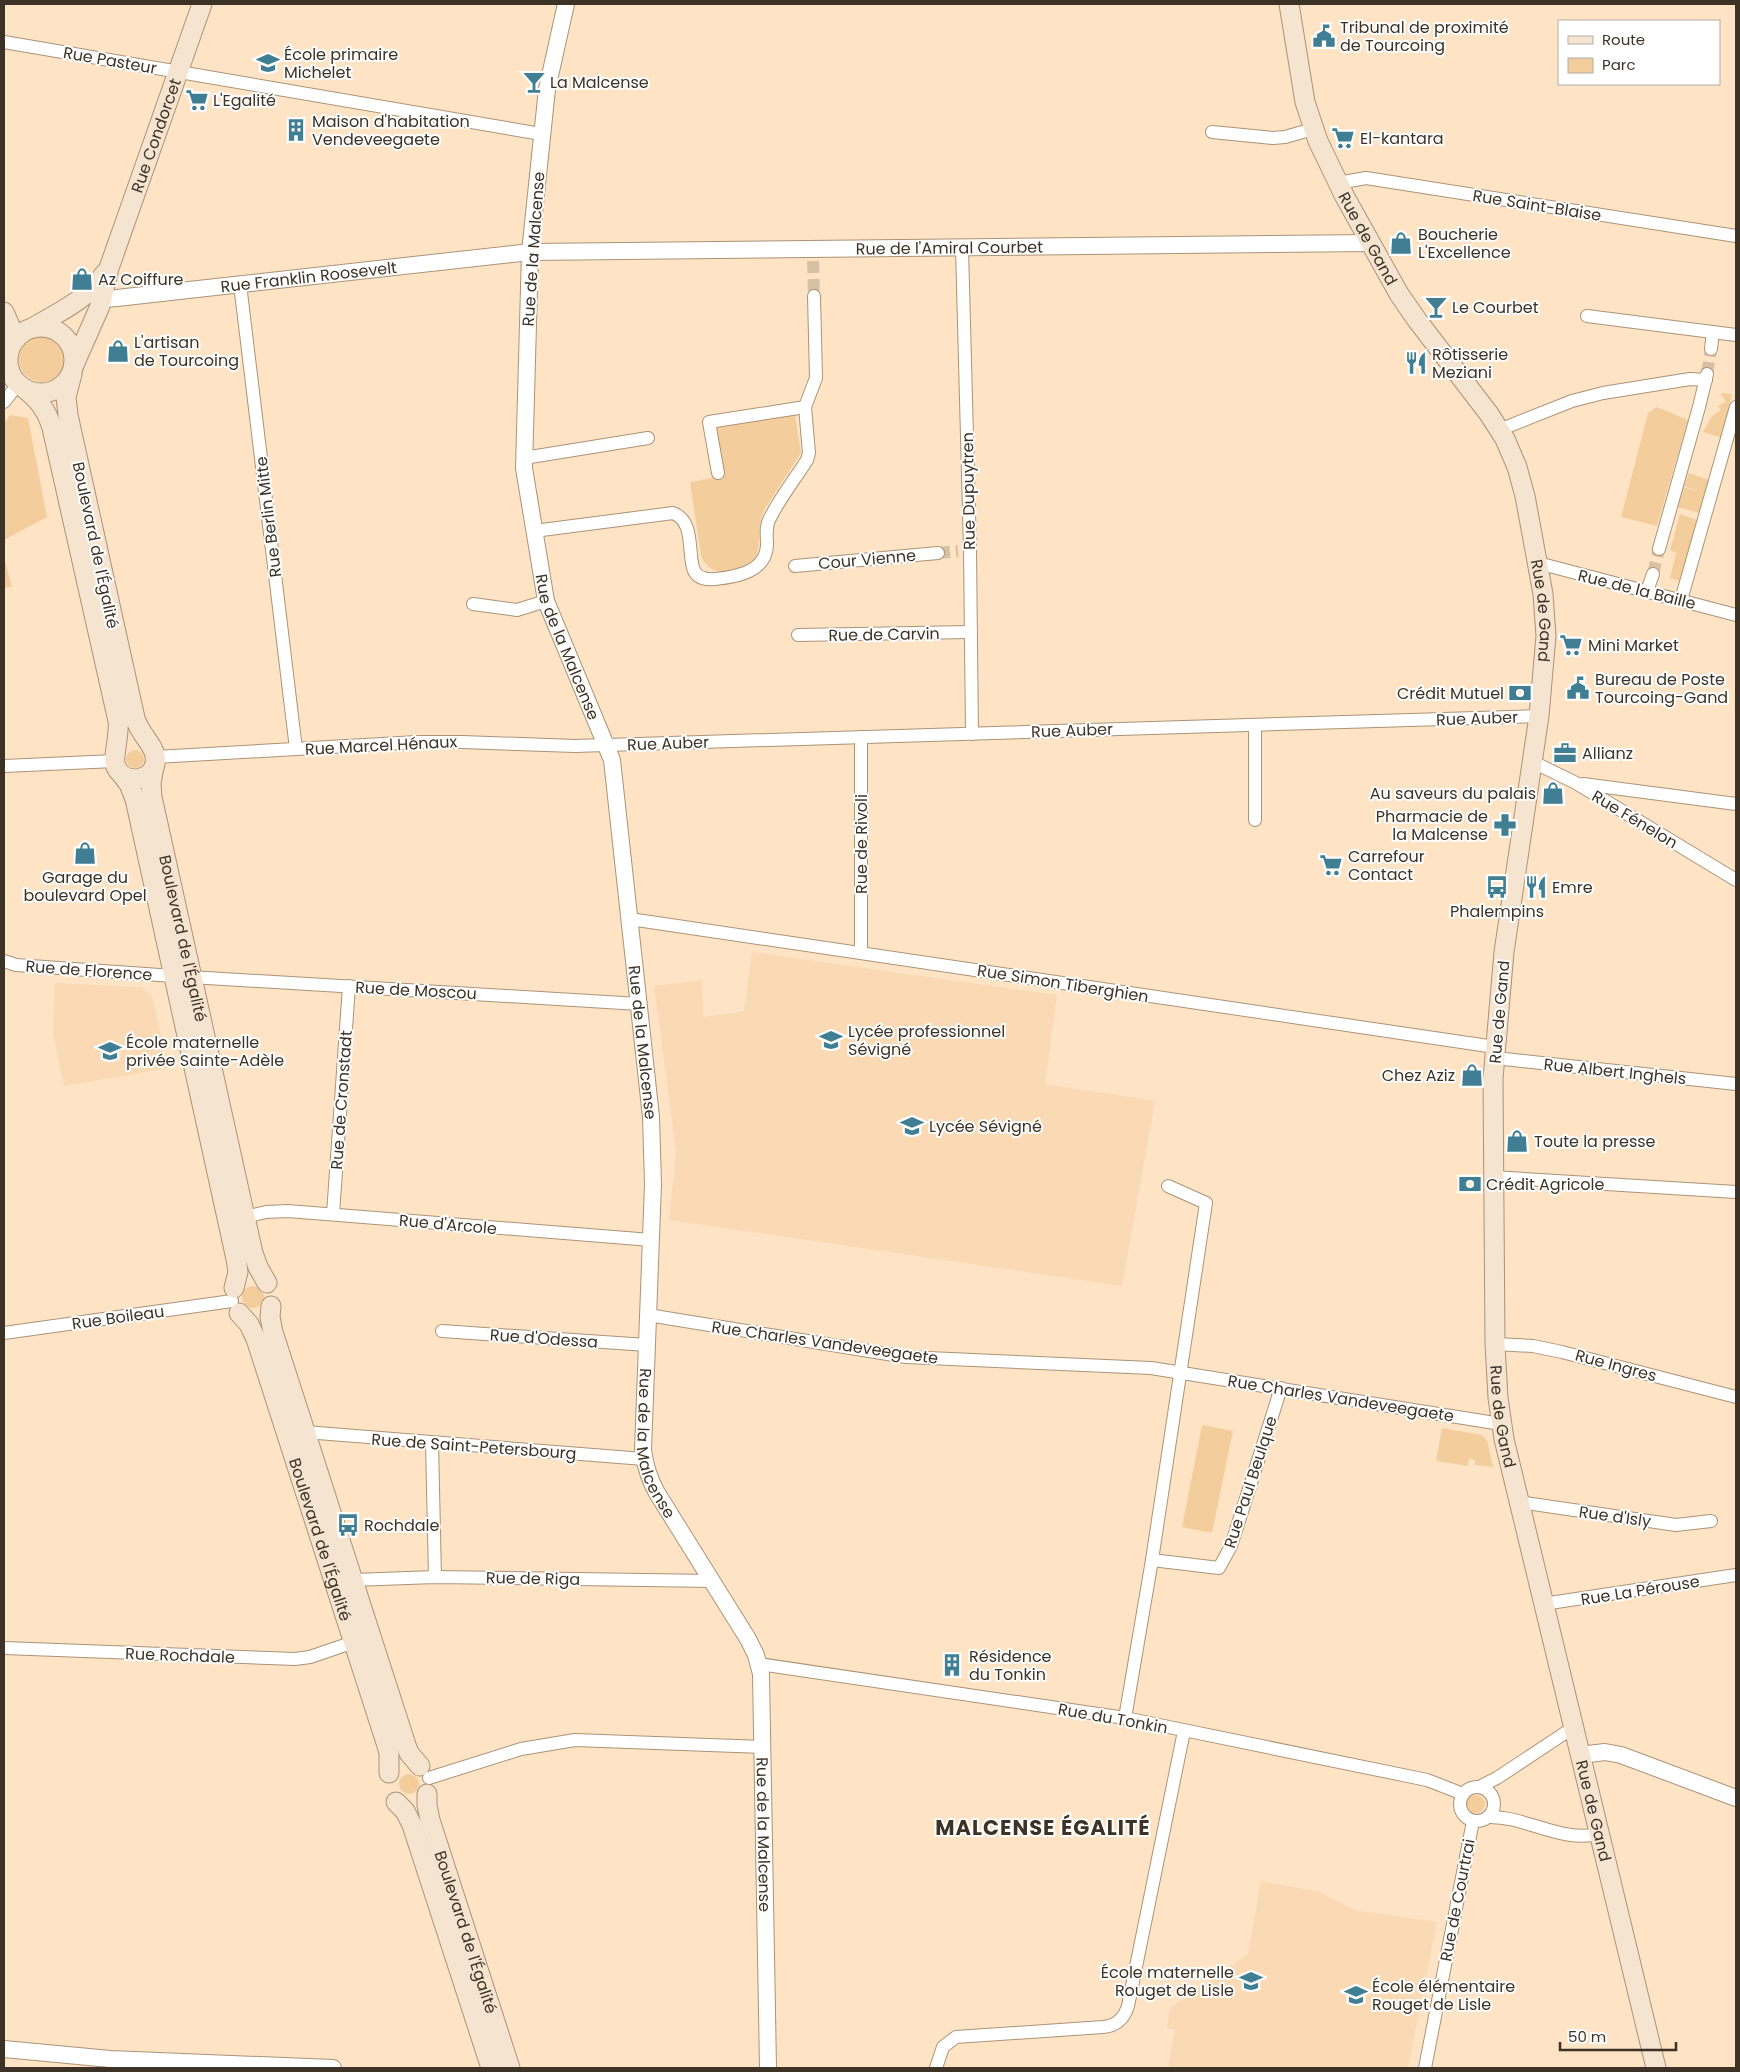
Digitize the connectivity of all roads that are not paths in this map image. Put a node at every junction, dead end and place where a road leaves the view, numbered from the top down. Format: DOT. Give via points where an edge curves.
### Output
graph roads {
  1 [pos="202,4"];
  2 [pos="566,4"];
  3 [pos="1290,4"];
  4 [pos="4,42"];
  5 [pos="178,72"];
  6 [pos="1313,129"];
  7 [pos="1212,132"];
  8 [pos="541,134"];
  9 [pos="1338,183"];
  10 [pos="1736,236"];
  11 [pos="1370,243"];
  12 [pos="962,248"];
  13 [pos="530,252"];
  14 [pos="240,284"];
  15 [pos="95,296"];
  16 [pos="814,296"];
  17 [pos="4,312"];
  18 [pos="1587,316"];
  19 [pos="1714,332"];
  20 [pos="23,333"];
  21 [pos="1736,336"];
  22 [pos="1711,349"];
  23 [pos="73,370"];
  24 [pos="14,378"];
  25 [pos="4,402"];
  26 [pos="805,407"];
  27 [pos="1736,407"];
  28 [pos="1499,430"];
  29 [pos="648,438"];
  30 [pos="524,458"];
  31 [pos="718,473"];
  32 [pos="534,531"];
  33 [pos="1659,549"];
  34 [pos="938,552"];
  35 [pos="1538,563"];
  36 [pos="795,566"];
  37 [pos="1653,574"];
  38 [pos="1647,591"];
  39 [pos="1682,600"];
  40 [pos="546,601"];
  41 [pos="473,604"];
  42 [pos="1736,615"];
  43 [pos="971,632"];
  44 [pos="798,635"];
  45 [pos="1538,716"];
  46 [pos="1255,725"];
  47 [pos="972,734"];
  48 [pos="861,737"];
  49 [pos="606,744"];
  50 [pos="296,749"];
  51 [pos="152,756"];
  52 [pos="118,762"];
  53 [pos="1533,762"];
  54 [pos="4,766"];
  55 [pos="1576,783"];
  56 [pos="1736,804"];
  57 [pos="1255,820"];
  58 [pos="1736,880"];
  59 [pos="630,918"];
  60 [pos="860,952"];
  61 [pos="4,961"];
  62 [pos="183,977"];
  63 [pos="349,986"];
  64 [pos="639,1004"];
  65 [pos="1495,1053"];
  66 [pos="1736,1084"];
  67 [pos="1493,1178"];
  68 [pos="1168,1186"];
  69 [pos="1736,1192"];
  70 [pos="333,1214"];
  71 [pos="245,1216"];
  72 [pos="651,1240"];
  73 [pos="267,1283"];
  74 [pos="235,1301"];
  75 [pos="271,1306"];
  76 [pos="648,1315"];
  77 [pos="442,1331"];
  78 [pos="4,1333"];
  79 [pos="1495,1344"];
  80 [pos="647,1345"];
  81 [pos="1182,1372"];
  82 [pos="1280,1388"];
  83 [pos="1736,1397"];
  84 [pos="1501,1424"];
  85 [pos="305,1432"];
  86 [pos="432,1443"];
  87 [pos="644,1459"];
  88 [pos="1520,1502"];
  89 [pos="1711,1521"];
  90 [pos="1152,1560"];
  91 [pos="1736,1575"];
  92 [pos="435,1577"];
  93 [pos="353,1580"];
  94 [pos="713,1581"];
  95 [pos="1543,1604"];
  96 [pos="354,1642"];
  97 [pos="4,1648"];
  98 [pos="759,1664"];
  99 [pos="1125,1718"];
  100 [pos="1574,1727"];
  101 [pos="1184,1731"];
  102 [pos="763,1747"];
  103 [pos="1580,1755"];
  104 [pos="390,1773"];
  105 [pos="425,1779"];
  106 [pos="1479,1788"];
  107 [pos="1463,1794"];
  108 [pos="1736,1798"];
  109 [pos="396,1802"];
  110 [pos="1488,1817"];
  111 [pos="1473,1821"];
  112 [pos="1599,1834"];
  113 [pos="4,2049"];
  114 [pos="201,2066"];
  115 [pos="255,2067"];
  116 [pos="333,2068"];
  117 [pos="492,2068"];
  118 [pos="510,2068"];
  119 [pos="768,2068"];
  120 [pos="936,2068"];
  121 [pos="1424,2068"];
  122 [pos="1656,2068"];
  1 -- 5 [label="main road, Rue Condorcet"];
  2 -- 8 [label="street, Rue de la Malcense" via="549,73"];
  3 -- 6 [label="main road, Rue de Gand" via="1304,96"];
  4 -- 5 [label="street, Rue Pasteur"];
  5 -- 8 [label="street, Rue Pasteur"];
  5 -- 15 [label="main road, Rue Condorcet"];
  6 -- 7 [label="street" via="1273,138"];
  6 -- 9 [label="main road, Rue de Gand"];
  8 -- 13 [label="street, Rue de la Malcense"];
  9 -- 10 [label="street, Rue Saint-Blaise" via="1366,178"];
  9 -- 11 [label="main road, Rue de Gand"];
  11 -- 12 [label="street, Rue de l'Amiral Courbet"];
  11 -- 28 [label="main road, Rue de Gand" via="1417,320"];
  12 -- 13 [label="street, Rue de l'Amiral Courbet" via="813,255"];
  12 -- 43 [label="street, Rue Dupuytren" via="964,550"];
  13 -- 14 [label="street, Rue Franklin Roosevelt"];
  13 -- 30 [label="street, Rue de la Malcense"];
  14 -- 15 [label="street, Rue Franklin Roosevelt"];
  14 -- 50 [label="street, Rue Berlin Mitte"];
  15 -- 20 [label="main road"];
  15 -- 23 [label="main road, Rue Condorcet"];
  16 -- 26 [label="street" via="816,378"];
  17 -- 20 [label="main road"];
  18 -- 19 [label="street"];
  19 -- 21 [label="street"];
  19 -- 22 [label="street"];
  20 -- 23 [label="main road" via="49,327 65,336 72,347"];
  20 -- 24 [label="main road" via="8,355"];
  23 -- 24 [label="main road" via="63,385 52,392 38,393"];
  23 -- 51 [label="main road, Boulevard de l'Égalité" via="66,397 68,415 135,718"];
  24 -- 25 [label="street"];
  24 -- 52 [label="main road, Boulevard de l'Égalité" via="46,410 52,428 118,721"];
  26 -- 31 [label="street" via="709,422"];
  26 -- 32 [label="street" via="807,460 770,517 763,558 746,574 709,579 698,576 692,566 686,525 673,513"];
  27 -- 39 [label="street"];
  28 -- 33 [label="street" via="1602,392 1706,377"];
  28 -- 35 [label="main road, Rue de Gand" via="1514,458 1521,481"];
  29 -- 30 [label="street"];
  30 -- 32 [label="street, Rue de la Malcense"];
  32 -- 40 [label="street, Rue de la Malcense"];
  34 -- 36 [label="street, Cour Vienne"];
  35 -- 38 [label="street, Rue de la Baille"];
  35 -- 45 [label="main road, Rue de Gand" via="1546,636"];
  37 -- 38 [label="street"];
  38 -- 39 [label="street, Rue de la Baille"];
  39 -- 42 [label="street, Rue de la Baille"];
  40 -- 41 [label="street" via="517,610"];
  40 -- 49 [label="street, Rue de la Malcense"];
  43 -- 44 [label="street, Rue de Carvin"];
  43 -- 47 [label="street, Rue Dupuytren"];
  45 -- 46 [label="street, Rue Auber"];
  45 -- 53 [label="main road, Rue de Gand"];
  46 -- 47 [label="street, Rue Auber"];
  46 -- 57 [label="street"];
  47 -- 48 [label="street, Rue Auber"];
  48 -- 49 [label="street, Rue Auber"];
  48 -- 60 [label="street, Rue de Rivoli"];
  49 -- 50 [label="street, Rue Marcel Hénaux" via="441,742"];
  49 -- 59 [label="street, Rue de la Malcense" via="612,760"];
  50 -- 51 [label="street, Rue Marcel Hénaux"];
  51 -- 52 [label="main road" via="148,775 138,779 131,779"];
  51 -- 52 [label="main road" via="138,738 122,743"];
  51 -- 62 [label="main road, Boulevard de l'Égalité" via="150,788"];
  52 -- 54 [label="street"];
  52 -- 62 [label="main road, Boulevard de l'Égalité" via="135,799"];
  53 -- 55 [label="street, Rue Fénelon"];
  53 -- 65 [label="main road, Rue de Gand" via="1505,943"];
  55 -- 56 [label="street"];
  55 -- 58 [label="street, Rue Fénelon"];
  59 -- 60 [label="street, Rue Simon Tiberghien"];
  59 -- 64 [label="street, Rue de la Malcense"];
  60 -- 65 [label="street, Rue Simon Tiberghien"];
  61 -- 62 [label="street, Rue de Florence" via="16,965"];
  62 -- 63 [label="street, Rue de Moscou"];
  62 -- 71 [label="main road, Boulevard de l'Égalité"];
  62 -- 74 [label="main road, Boulevard de l'Égalité" via="236,1259"];
  63 -- 64 [label="street, Rue de Moscou"];
  63 -- 70 [label="street, Rue de Cronstadt"];
  64 -- 72 [label="street, Rue de la Malcense" via="653,1141"];
  65 -- 66 [label="street, Rue Albert Inghels"];
  65 -- 67 [label="main road, Rue de Gand"];
  67 -- 69 [label="street"];
  67 -- 79 [label="main road, Rue de Gand"];
  68 -- 81 [label="street" via="1206,1203"];
  70 -- 71 [label="street, Rue d'Arcole" via="276,1211"];
  70 -- 72 [label="street, Rue d'Arcole"];
  71 -- 73 [label="main road, Boulevard de l'Égalité" via="256,1262"];
  72 -- 76 [label="street, Rue de la Malcense"];
  73 -- 74 [label="main road" via="249,1277 240,1281"];
  73 -- 75 [label="main road" via="273,1295"];
  74 -- 75 [label="main road" via="248,1317 258,1317"];
  74 -- 78 [label="street, Rue Boileau"];
  74 -- 96 [label="main road, Boulevard de l'Égalité" via="256,1339"];
  75 -- 85 [label="main road, Boulevard de l'Égalité" via="273,1332"];
  76 -- 80 [label="street, Rue de la Malcense"];
  76 -- 81 [label="street, Rue Charles Vandeveegaete" via="915,1358 1138,1367"];
  77 -- 80 [label="street, Rue d'Odessa"];
  79 -- 83 [label="street, Rue Ingres" via="1562,1352"];
  79 -- 84 [label="main road, Rue de Gand"];
  80 -- 87 [label="street, Rue de la Malcense"];
  81 -- 82 [label="street, Rue Charles Vandeveegaete"];
  81 -- 90 [label="street"];
  82 -- 84 [label="street, Rue Charles Vandeveegaete"];
  82 -- 90 [label="street, Rue Paul Beulque" via="1231,1546 1219,1568"];
  84 -- 88 [label="main road, Rue de Gand"];
  85 -- 86 [label="street, Rue de Saint-Petersbourg"];
  85 -- 93 [label="main road, Boulevard de l'Égalité"];
  86 -- 87 [label="street, Rue de Saint-Petersbourg"];
  86 -- 92 [label="street"];
  87 -- 94 [label="street, Rue de la Malcense" via="653,1486"];
  88 -- 89 [label="street, Rue d'Isly" via="1676,1525"];
  88 -- 95 [label="main road, Rue de Gand"];
  90 -- 99 [label="street"];
  91 -- 95 [label="street, Rue La Pérouse"];
  92 -- 93 [label="street, Rue de Riga"];
  92 -- 94 [label="street, Rue de Riga"];
  93 -- 105 [label="main road, Boulevard de l'Égalité" via="406,1745"];
  94 -- 98 [label="street, Rue de la Malcense"];
  95 -- 100 [label="main road, Rue de Gand"];
  96 -- 97 [label="street, Rue Rochdale" via="295,1659"];
  96 -- 104 [label="main road, Boulevard de l'Égalité" via="389,1752"];
  98 -- 99 [label="street, Rue du Tonkin"];
  98 -- 102 [label="street, Rue de la Malcense"];
  99 -- 101 [label="street, Rue du Tonkin"];
  100 -- 103 [label="main road, Rue de Gand"];
  100 -- 106 [label="street"];
  101 -- 107 [label="street, Rue du Tonkin" via="1427,1780"];
  101 -- 120 [label="street" via="1124,2016 1115,2024 1102,2028 956,2037 943,2046"];
  102 -- 105 [label="street" via="575,1740 521,1749"];
  102 -- 119 [label="street, Rue de la Malcense"];
  103 -- 108 [label="street" via="1605,1752 1621,1755"];
  103 -- 112 [label="main road, Rue de Gand"];
  104 -- 105 [label="main road" via="405,1762"];
  104 -- 109 [label="main road" via="387,1787"];
  105 -- 109 [label="main road" via="423,1800 413,1805"];
  105 -- 118 [label="main road, Boulevard de l'Égalité" via="430,1820"];
  106 -- 107 [label="street" via="1470,1788"];
  106 -- 110 [label="street" via="1487,1791 1493,1801"];
  107 -- 111 [label="street" via="1461,1810"];
  109 -- 117 [label="main road, Boulevard de l'Égalité" via="412,1825"];
  110 -- 111 [label="street"];
  110 -- 112 [label="street" via="1506,1818 1573,1836"];
  111 -- 121 [label="street, Rue de Courtrai"];
  112 -- 122 [label="main road, Rue de Gand"];
  113 -- 114 [label="street"];
  114 -- 115 [label="street"];
  115 -- 116 [label="street"];
}
